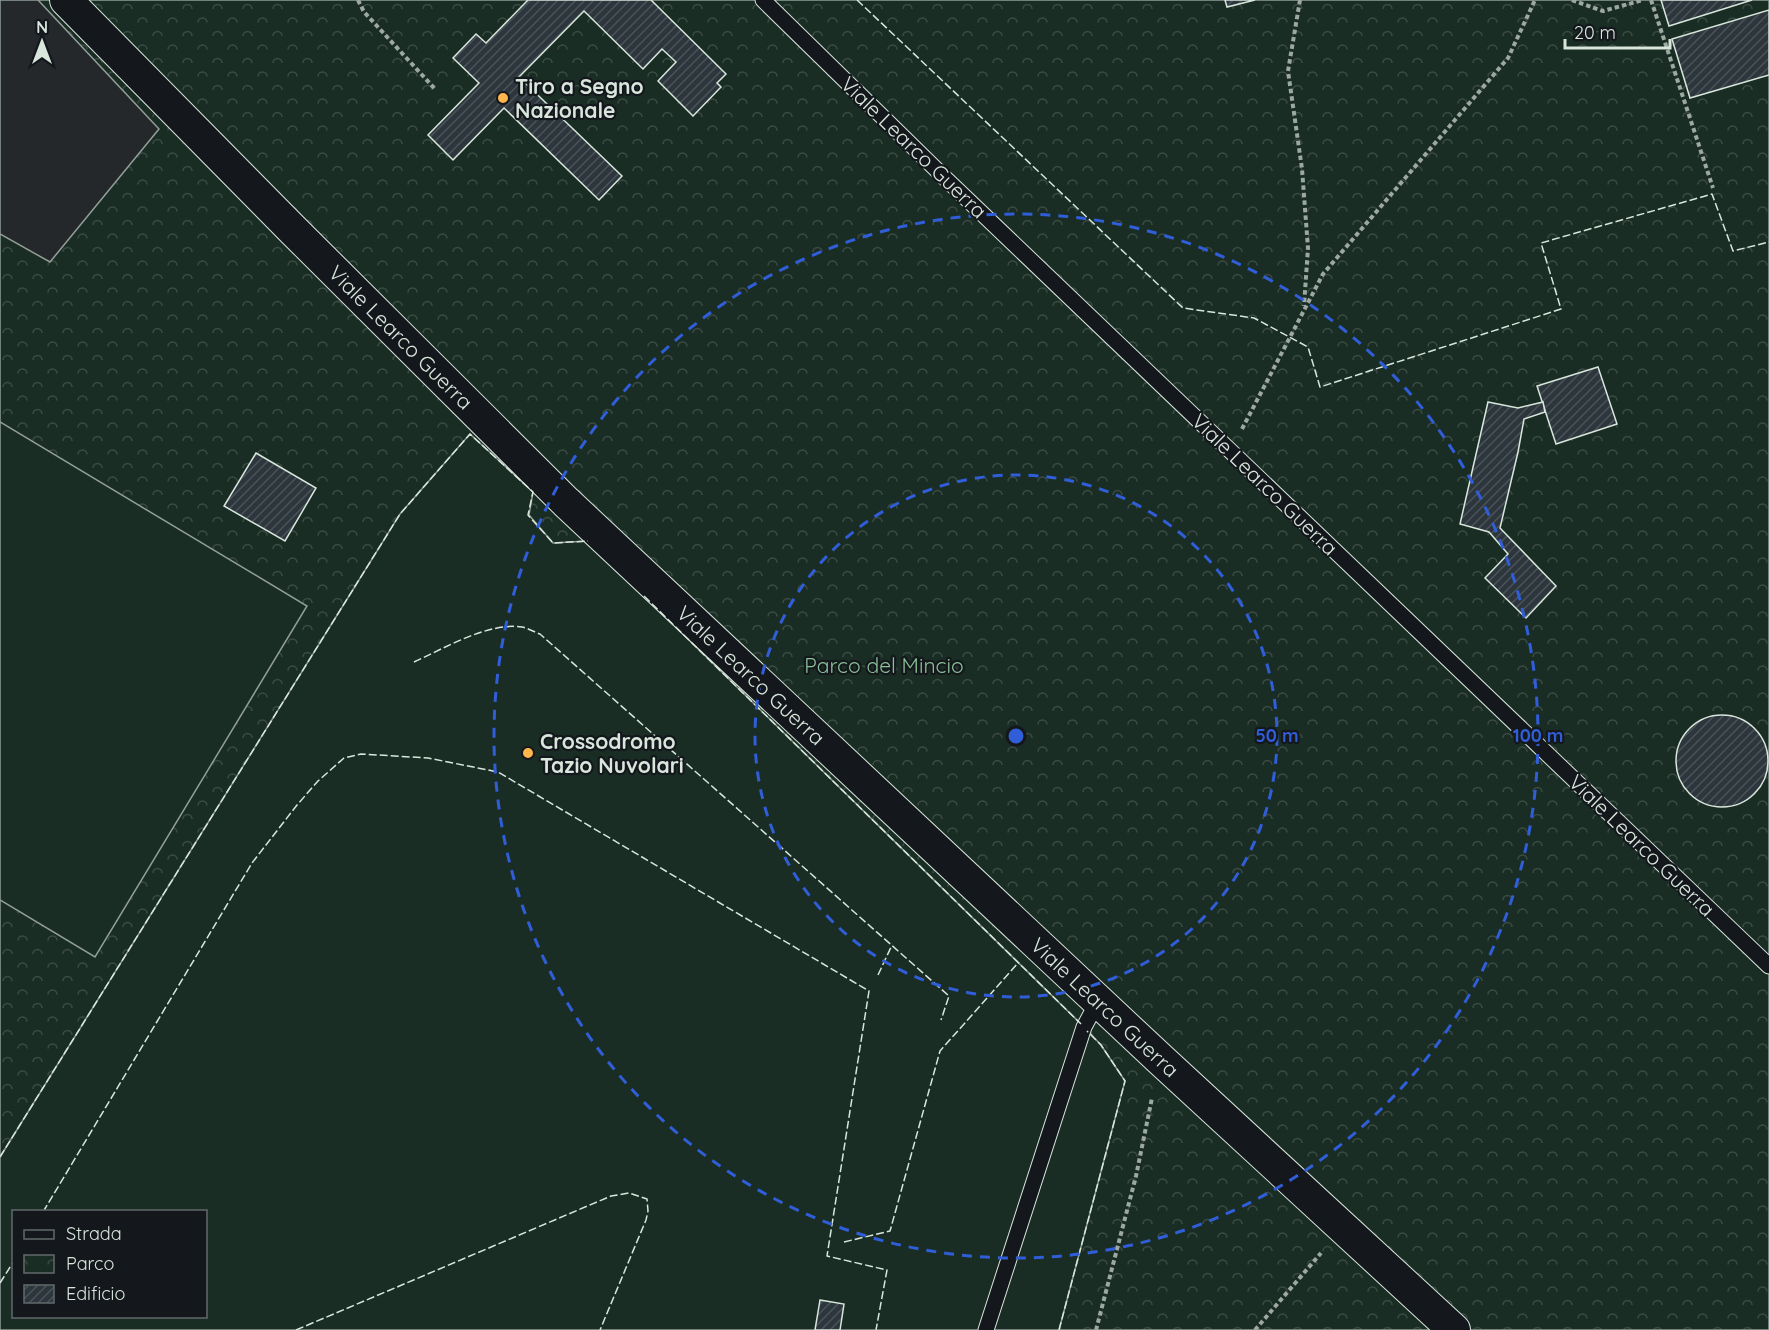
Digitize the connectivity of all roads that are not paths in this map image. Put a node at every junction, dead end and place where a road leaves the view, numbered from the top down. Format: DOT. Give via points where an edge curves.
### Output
graph roads {
  1 [pos="66,0"];
  2 [pos="763,0"];
  3 [pos="1769,966"];
  4 [pos="1098,1001"];
  5 [pos="986,1330"];
  6 [pos="1454,1330"];
  1 -- 4 [label="street, Viale Learco Guerra" via="566,502"];
  2 -- 3 [label="lane, Viale Learco Guerra"];
  4 -- 5 [label="lane" via="1084,1027"];
  4 -- 6 [label="street, Viale Learco Guerra"];
}
